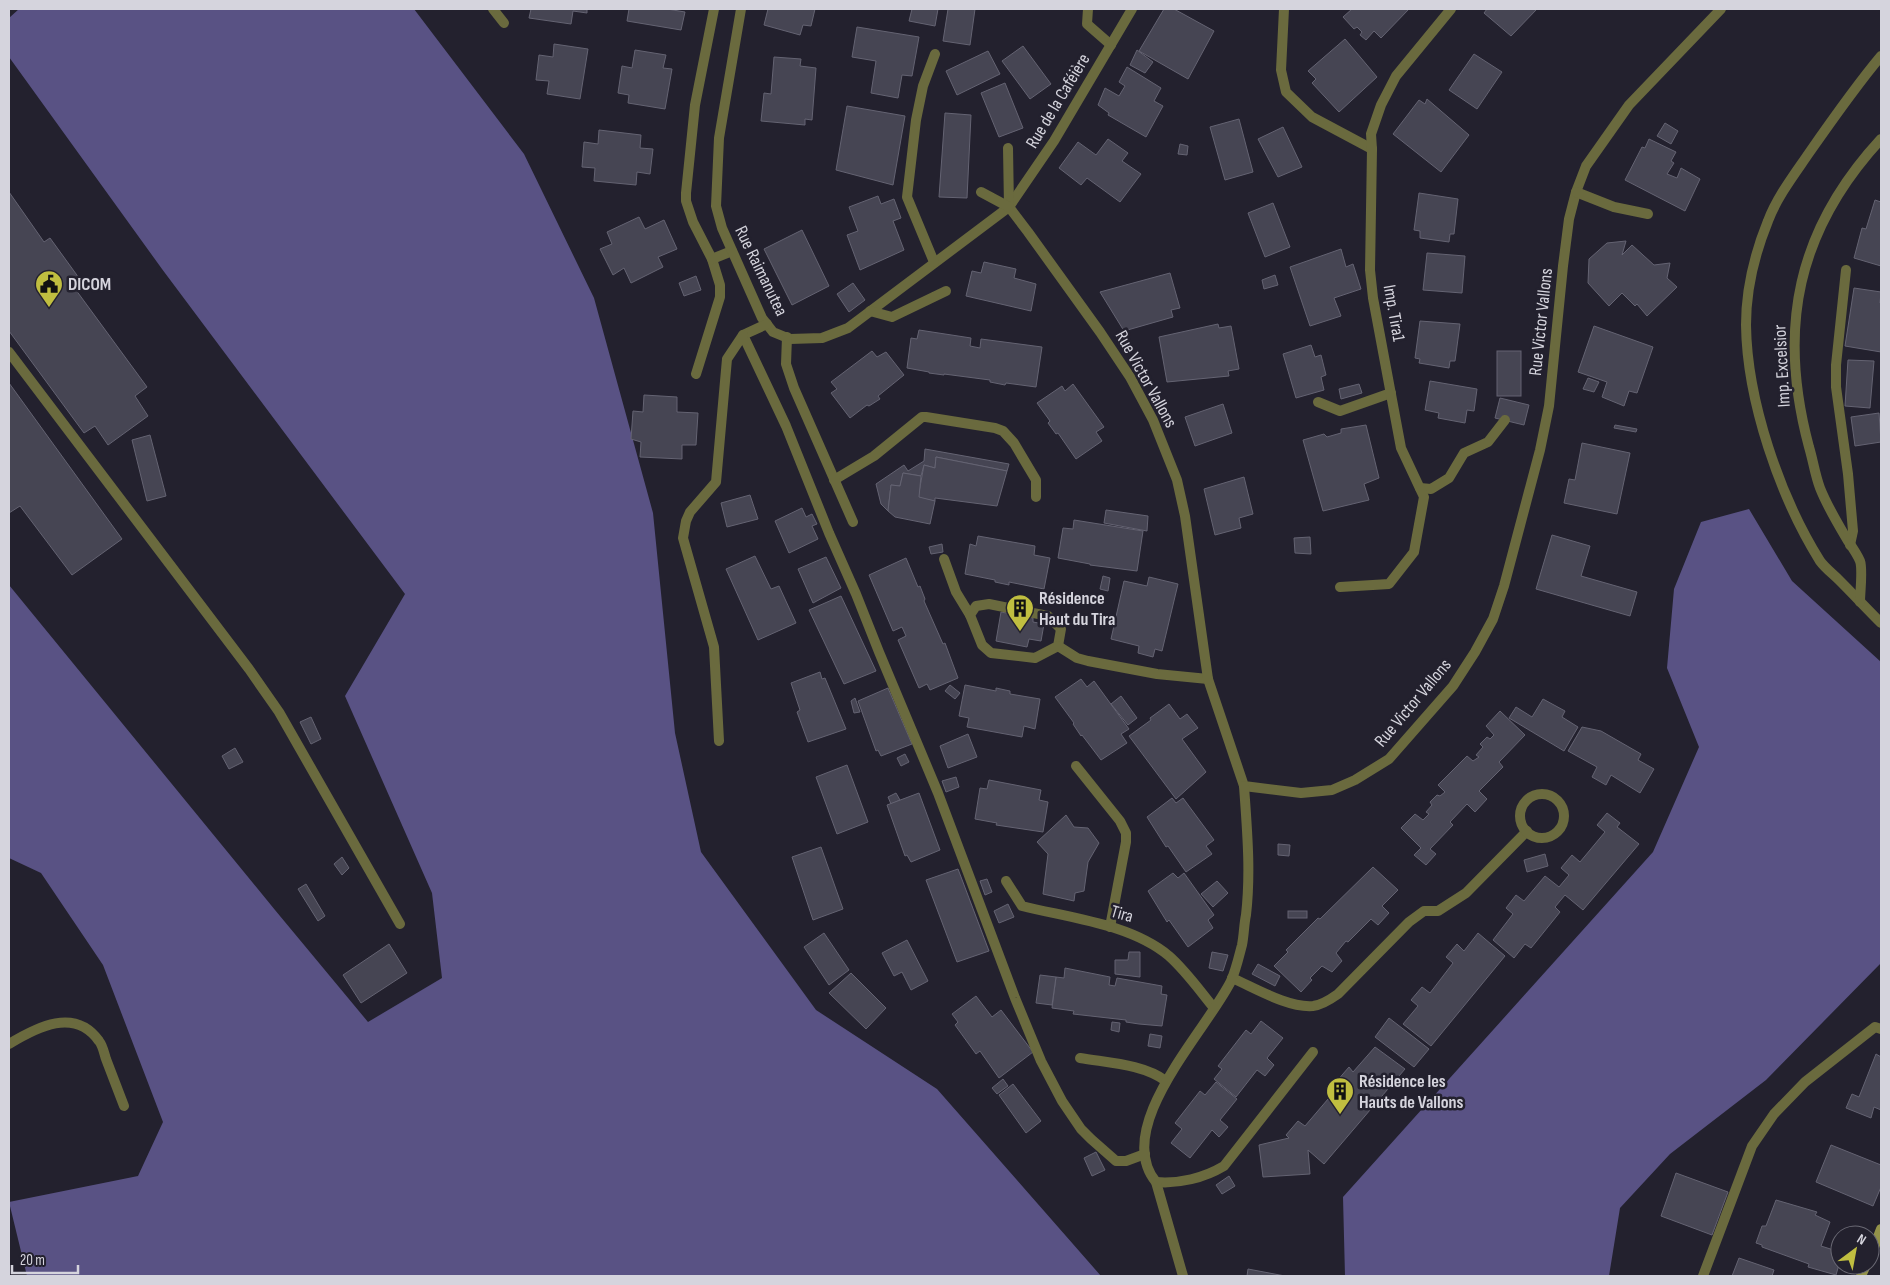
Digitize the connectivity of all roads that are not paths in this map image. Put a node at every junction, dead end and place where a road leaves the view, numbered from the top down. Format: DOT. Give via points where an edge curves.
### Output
graph roads {
  1 [pos="493,9"];
  2 [pos="714,9"];
  3 [pos="741,9"];
  4 [pos="1088,9"];
  5 [pos="1132,9"];
  6 [pos="1284,9"];
  7 [pos="1451,9"];
  8 [pos="1721,9"];
  9 [pos="504,23"];
  10 [pos="1111,45"];
  11 [pos="935,54"];
  12 [pos="1881,56"];
  13 [pos="1881,139"];
  14 [pos="1008,148"];
  15 [pos="1372,149"];
  16 [pos="981,192"];
  17 [pos="1576,192"];
  18 [pos="1009,208"];
  19 [pos="1648,214"];
  20 [pos="732,251"];
  21 [pos="712,259"];
  22 [pos="934,262"];
  23 [pos="1846,270"];
  24 [pos="946,291"];
  25 [pos="870,311"];
  26 [pos="767,324"];
  27 [pos="743,335"];
  28 [pos="787,337"];
  29 [pos="9,352"];
  30 [pos="696,374"];
  31 [pos="1391,393"];
  32 [pos="1318,402"];
  33 [pos="1505,420"];
  34 [pos="834,480"];
  35 [pos="1418,483"];
  36 [pos="1036,497"];
  37 [pos="853,522"];
  38 [pos="1850,545"];
  39 [pos="944,559"];
  40 [pos="1340,587"];
  41 [pos="1860,602"];
  42 [pos="970,615"];
  43 [pos="1881,623"];
  44 [pos="1058,646"];
  45 [pos="1208,678"];
  46 [pos="720,741"];
  47 [pos="1076,766"];
  48 [pos="1244,786"];
  49 [pos="1527,831"];
  50 [pos="1006,881"];
  51 [pos="400,924"];
  52 [pos="1110,927"];
  53 [pos="1232,978"];
  54 [pos="1214,1008"];
  55 [pos="1881,1017"];
  56 [pos="1878,1028"];
  57 [pos="9,1044"];
  58 [pos="1313,1052"];
  59 [pos="1080,1058"];
  60 [pos="1166,1081"];
  61 [pos="124,1106"];
  62 [pos="1145,1154"];
  63 [pos="1156,1182"];
  64 [pos="1183,1276"];
  65 [pos="1703,1276"];
  1 -- 9 [label="street"];
  2 -- 21 [label="street" via="695,105 686,193 693,222"];
  3 -- 20 [label="street, Rue Raimanutea" via="720,138 715,192 722,228"];
  4 -- 10 [label="street" via="1087,24"];
  5 -- 10 [label="street, Rue de la Caféière"];
  6 -- 15 [label="street" via="1281,70 1286,92 1312,117"];
  7 -- 15 [label="street, Imp. Tira1" via="1396,76 1370,134"];
  8 -- 17 [label="street, Rue Victor Vallons" via="1628,105 1586,166"];
  10 -- 18 [label="street, Rue de la Caféière" via="1054,141"];
  11 -- 22 [label="street" via="923,86 916,120 907,197"];
  12 -- 41 [label="street" via="1791,179 1768,220 1749,289 1746,324 1755,400 1783,487 1821,562"];
  13 -- 38 [label="street, Imp. Excelsior" via="1837,196 1817,233 1800,289 1796,318 1800,414 1820,487"];
  14 -- 18 [label="street"];
  15 -- 31 [label="street, Imp. Tira1" via="1370,270"];
  16 -- 18 [label="street"];
  17 -- 19 [label="street" via="1614,207"];
  17 -- 48 [label="street, Rue Victor Vallons" via="1563,266 1548,415 1504,586 1489,627 1453,686 1389,759 1332,790 1301,793"];
  18 -- 22 [label="street, Rue Raimanutea"];
  18 -- 45 [label="street, Rue Victor Vallons" via="1100,332 1154,420 1177,480 1183,507"];
  20 -- 21 [label="street"];
  20 -- 26 [label="street, Rue Raimanutea"];
  21 -- 30 [label="street" via="720,297"];
  22 -- 25 [label="street, Rue Raimanutea"];
  23 -- 38 [label="street" via="1836,387 1853,531"];
  24 -- 25 [label="street" via="892,317"];
  25 -- 28 [label="street, Rue Raimanutea" via="848,328 822,338"];
  26 -- 27 [label="street"];
  26 -- 28 [label="street, Rue Raimanutea" via="773,332"];
  27 -- 46 [label="street" via="728,359 716,482 690,512 683,538 714,648"];
  27 -- 62 [label="street" via="786,426 938,793 1041,1061 1062,1102 1091,1139 1116,1161"];
  28 -- 34 [label="street" via="786,364"];
  29 -- 51 [label="street" via="279,712"];
  31 -- 32 [label="street" via="1340,411"];
  31 -- 35 [label="street, Imp. Tira1" via="1401,448"];
  33 -- 35 [label="street" via="1488,442 1464,453 1449,478 1431,489"];
  34 -- 36 [label="street" via="874,456 926,417 1003,431 1036,480"];
  34 -- 37 [label="street"];
  35 -- 40 [label="street" via="1424,497 1414,552 1389,584"];
  38 -- 41 [label="street, Imp. Excelsior" via="1860,562"];
  39 -- 42 [label="street" via="956,592"];
  41 -- 43 [label="street"];
  42 -- 44 [label="street" via="982,645 991,654 1035,658"];
  42 -- 44 [label="street" via="976,606 989,604 1048,616 1061,629"];
  44 -- 45 [label="street" via="1088,661 1157,674"];
  45 -- 48 [label="street, Rue Victor Vallons"];
  47 -- 52 [label="street" via="1126,833"];
  48 -- 53 [label="street" via="1248,890 1242,942"];
  49 -- 49 [label="street" via="1541,838 1553,835 1564,818 1558,801 1543,794 1528,799 1520,816"];
  49 -- 53 [label="street" via="1466,893 1438,911 1424,911 1409,922 1329,1000 1315,1006 1287,1002"];
  50 -- 52 [label="street, Tira" via="1022,906"];
  52 -- 54 [label="street, Tira" via="1139,936 1169,956"];
  53 -- 54 [label="street"];
  54 -- 60 [label="street"];
  55 -- 56 [label="street"];
  56 -- 65 [label="street" via="1805,1082 1774,1114 1752,1146"];
  57 -- 61 [label="street" via="53,1023 87,1028 100,1042"];
  58 -- 63 [label="street" via="1224,1166 1199,1178"];
  59 -- 60 [label="street" via="1141,1069"];
  60 -- 62 [label="street" via="1146,1126"];
  62 -- 63 [label="street" via="1149,1174"];
  63 -- 64 [label="street"];
}
